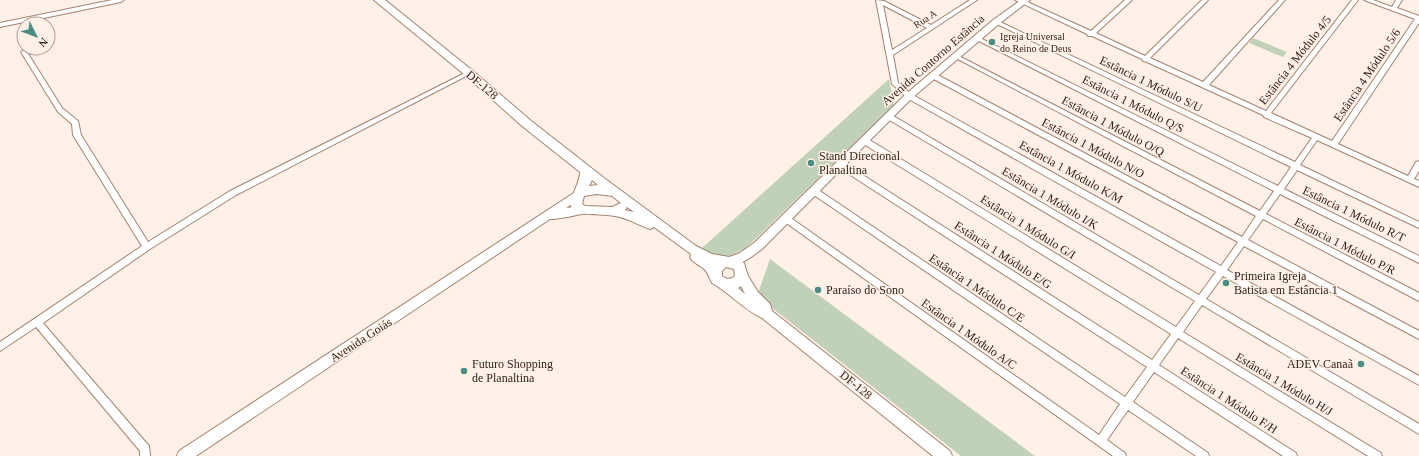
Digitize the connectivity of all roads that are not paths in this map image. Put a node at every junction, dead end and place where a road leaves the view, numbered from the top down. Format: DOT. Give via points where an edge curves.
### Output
graph roads {
  1 [pos="121,0"];
  2 [pos="379,0"];
  3 [pos="974,0"];
  4 [pos="1129,0"];
  5 [pos="1205,0"];
  6 [pos="1282,0"];
  7 [pos="1355,0"];
  8 [pos="1367,0"];
  9 [pos="1373,0"];
  10 [pos="1399,0"];
  11 [pos="881,1"];
  12 [pos="1022,1"];
  13 [pos="1394,7"];
  14 [pos="1419,18"];
  15 [pos="996,22"];
  16 [pos="0,25"];
  17 [pos="930,27"];
  18 [pos="1090,34"];
  19 [pos="976,38"];
  20 [pos="889,55"];
  21 [pos="26,56"];
  22 [pos="955,56"];
  23 [pos="1145,60"];
  24 [pos="469,73"];
  25 [pos="932,75"];
  26 [pos="1204,86"];
  27 [pos="909,96"];
  28 [pos="1266,115"];
  29 [pos="888,116"];
  30 [pos="1316,137"];
  31 [pos="866,141"];
  32 [pos="1333,145"];
  33 [pos="1419,164"];
  34 [pos="841,165"];
  35 [pos="1296,166"];
  36 [pos="586,169"];
  37 [pos="1410,180"];
  38 [pos="1419,184"];
  39 [pos="1279,190"];
  40 [pos="814,191"];
  41 [pos="580,193"];
  42 [pos="623,197"];
  43 [pos="583,210"];
  44 [pos="614,211"];
  45 [pos="1261,215"];
  46 [pos="785,218"];
  47 [pos="537,223"];
  48 [pos="1419,225"];
  49 [pos="1244,240"];
  50 [pos="758,246"];
  51 [pos="147,247"];
  52 [pos="1419,260"];
  53 [pos="726,262"];
  54 [pos="1222,271"];
  55 [pos="714,273"];
  56 [pos="742,273"];
  57 [pos="725,284"];
  58 [pos="1419,297"];
  59 [pos="1200,301"];
  60 [pos="767,314"];
  61 [pos="37,322"];
  62 [pos="1177,334"];
  63 [pos="1419,335"];
  64 [pos="0,347"];
  65 [pos="1152,366"];
  66 [pos="1419,381"];
  67 [pos="1127,404"];
  68 [pos="1419,429"];
  69 [pos="1100,441"];
  70 [pos="145,456"];
  71 [pos="184,456"];
  72 [pos="945,456"];
  73 [pos="1121,456"];
  74 [pos="1204,456"];
  75 [pos="1292,456"];
  76 [pos="1377,456"];
  1 -- 16 [label="street"];
  2 -- 24 [label="main road, DF-128 / DF-128"];
  3 -- 17 [label="street, Rua A"];
  4 -- 18 [label="street"];
  5 -- 23 [label="street"];
  6 -- 26 [label="street"];
  7 -- 28 [label="street, Estância 4 Módulo 4/5"];
  8 -- 14 [label="street"];
  9 -- 13 [label="street"];
  10 -- 13 [label="street"];
  11 -- 17 [label="street"];
  11 -- 20 [label="street, Estância 1 Módulo K/M"];
  12 -- 15 [label="street, Avenida Contorno Estância"];
  12 -- 18 [label="street"];
  13 -- 14 [label="street"];
  14 -- 32 [label="street, Estância 4 Módulo 5/6"];
  15 -- 19 [label="street, Avenida Contorno Estância"];
  15 -- 35 [label="street, Estância 1 Módulo S/U"];
  17 -- 20 [label="street, Rua A"];
  18 -- 23 [label="street"];
  19 -- 22 [label="street, Avenida Contorno Estância"];
  19 -- 39 [label="street, Estância 1 Módulo Q/S"];
  20 -- 27 [label="street, Estância 1 Módulo K/M" via="895,84"];
  21 -- 51 [label="street" via="60,110 75,123 77,135"];
  22 -- 25 [label="street, Avenida Contorno Estância"];
  22 -- 45 [label="street, Estância 1 Módulo O/Q"];
  23 -- 26 [label="street"];
  24 -- 36 [label="main road, DF-128 / DF-128"];
  24 -- 51 [label="street" via="232,193"];
  25 -- 27 [label="street, Avenida Contorno Estância"];
  25 -- 49 [label="street, Estância 1 Módulo N/O"];
  26 -- 28 [label="street"];
  27 -- 29 [label="street, Avenida Contorno Estância"];
  27 -- 54 [label="street, Estância 1 Módulo K/M"];
  28 -- 30 [label="street"];
  29 -- 31 [label="street, Avenida Contorno Estância"];
  29 -- 59 [label="street, Estância 1 Módulo I/K"];
  30 -- 32 [label="street"];
  30 -- 35 [label="street"];
  31 -- 34 [label="street, Avenida Contorno Estância"];
  31 -- 62 [label="street, Estância 1 Módulo G/I"];
  32 -- 37 [label="street"];
  33 -- 37 [label="street"];
  34 -- 40 [label="street, Avenida Contorno Estância"];
  34 -- 65 [label="street, Estância 1 Módulo E/G"];
  35 -- 39 [label="street"];
  35 -- 48 [label="street, Estância 1 Módulo S/U"];
  36 -- 41 [label="main road" via="586,180"];
  36 -- 42 [label="main road, DF-128 / DF-128"];
  37 -- 38 [label="street"];
  39 -- 45 [label="street"];
  39 -- 52 [label="street, Estância 1 Módulo R/T"];
  40 -- 46 [label="street, Avenida Contorno Estância"];
  40 -- 67 [label="street, Estância 1 Módulo C/E"];
  41 -- 42 [label="main road" via="601,189"];
  41 -- 43 [label="main road" via="576,204"];
  41 -- 47 [label="street, Avenida Goiás"];
  42 -- 44 [label="main road" via="622,206"];
  42 -- 53 [label="main road, DF-128 / DF-128" via="692,249 709,258"];
  43 -- 44 [label="main road, DF-128"];
  43 -- 47 [label="street, Avenida Goiás" via="561,213"];
  44 -- 55 [label="main road, DF-128" via="639,218 652,225 708,265"];
  45 -- 49 [label="street"];
  45 -- 58 [label="street, Estância 1 Módulo P/R"];
  46 -- 50 [label="street, Avenida Contorno Estância"];
  46 -- 69 [label="street, Estância 1 Módulo A/C"];
  47 -- 71 [label="street, Avenida Goiás"];
  49 -- 54 [label="street"];
  49 -- 63 [label="street, Estância 1 Módulo N/O"];
  50 -- 53 [label="street, Avenida Contorno Estância" via="744,256"];
  50 -- 56 [label="street, Avenida Contorno Estância"];
  51 -- 61 [label="street"];
  53 -- 55 [label="main road" via="718,265"];
  53 -- 56 [label="main road, DF-128" via="735,263"];
  54 -- 59 [label="street"];
  54 -- 66 [label="street, Estância 1 Módulo K/M"];
  55 -- 57 [label="main road, DF-128" via="716,279"];
  56 -- 57 [label="main road" via="736,283"];
  56 -- 60 [label="main road, DF-128 / DF-128" via="753,296 765,308"];
  57 -- 60 [label="main road, DF-128 / DF-128" via="742,300"];
  59 -- 62 [label="street"];
  59 -- 68 [label="street, Estância 1 Módulo I/K"];
  60 -- 72 [label="main road, DF-128 / DF-128"];
  61 -- 64 [label="street"];
  61 -- 70 [label="street" via="144,449"];
  62 -- 65 [label="street"];
  62 -- 76 [label="street, Estância 1 Módulo H/J"];
  65 -- 67 [label="street"];
  65 -- 75 [label="street, Estância 1 Módulo F/H"];
  67 -- 69 [label="street"];
  67 -- 74 [label="street, Estância 1 Módulo C/E"];
  69 -- 73 [label="street, Estância 1 Módulo A/C"];
}
